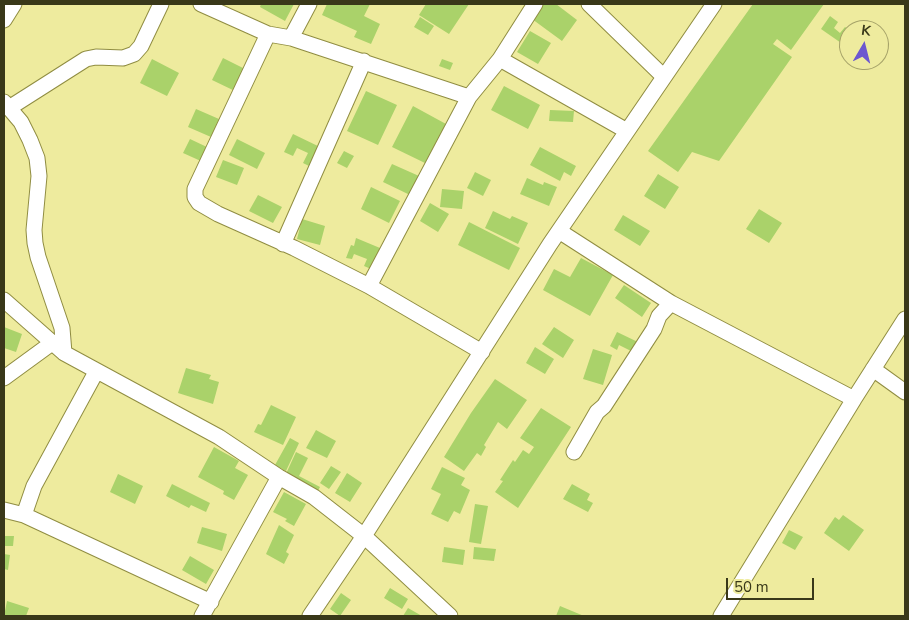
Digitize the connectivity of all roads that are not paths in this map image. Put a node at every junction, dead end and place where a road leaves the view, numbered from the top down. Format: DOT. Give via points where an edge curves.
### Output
graph roads {
  1 [pos="14,4"];
  2 [pos="161,4"];
  3 [pos="201,4"];
  4 [pos="309,4"];
  5 [pos="535,4"];
  6 [pos="589,4"];
  7 [pos="714,4"];
  8 [pos="4,20"];
  9 [pos="268,34"];
  10 [pos="291,38"];
  11 [pos="500,59"];
  12 [pos="364,61"];
  13 [pos="664,77"];
  14 [pos="468,97"];
  15 [pos="7,105"];
  16 [pos="627,131"];
  17 [pos="560,231"];
  18 [pos="283,244"];
  19 [pos="368,286"];
  20 [pos="4,300"];
  21 [pos="671,303"];
  22 [pos="905,319"];
  23 [pos="52,342"];
  24 [pos="482,352"];
  25 [pos="64,353"];
  26 [pos="873,369"];
  27 [pos="96,372"];
  28 [pos="4,378"];
  29 [pos="905,392"];
  30 [pos="854,399"];
  31 [pos="574,452"];
  32 [pos="279,477"];
  33 [pos="4,510"];
  34 [pos="24,515"];
  35 [pos="364,536"];
  36 [pos="211,602"];
  37 [pos="202,616"];
  38 [pos="310,616"];
  39 [pos="450,616"];
  40 [pos="721,616"];
  1 -- 8 [label="street"];
  2 -- 15 [label="street" via="134,54 123,58 86,59"];
  3 -- 9 [label="street"];
  4 -- 10 [label="street"];
  5 -- 11 [label="street"];
  6 -- 13 [label="street"];
  7 -- 13 [label="street"];
  9 -- 10 [label="street"];
  9 -- 18 [label="street" via="195,189 195,197 218,214"];
  10 -- 12 [label="street"];
  11 -- 14 [label="street"];
  11 -- 16 [label="street"];
  12 -- 14 [label="street"];
  12 -- 18 [label="street"];
  13 -- 16 [label="street"];
  14 -- 19 [label="street"];
  15 -- 25 [label="street" via="21,122 37,158 40,176 35,243 62,328"];
  16 -- 17 [label="street"];
  17 -- 21 [label="street"];
  17 -- 24 [label="street"];
  18 -- 19 [label="street"];
  19 -- 24 [label="street"];
  20 -- 23 [label="street"];
  21 -- 30 [label="street"];
  21 -- 31 [label="street" via="659,316 654,329 597,412"];
  22 -- 26 [label="street"];
  23 -- 25 [label="street"];
  23 -- 28 [label="street"];
  24 -- 35 [label="street"];
  25 -- 27 [label="street"];
  26 -- 29 [label="street"];
  26 -- 30 [label="street"];
  27 -- 32 [label="street" via="218,437"];
  27 -- 34 [label="street" via="34,486"];
  30 -- 40 [label="street"];
  32 -- 35 [label="street" via="314,497"];
  32 -- 36 [label="street"];
  33 -- 34 [label="street"];
  34 -- 36 [label="street"];
  35 -- 38 [label="street"];
  35 -- 39 [label="street"];
  36 -- 37 [label="street"];
}
